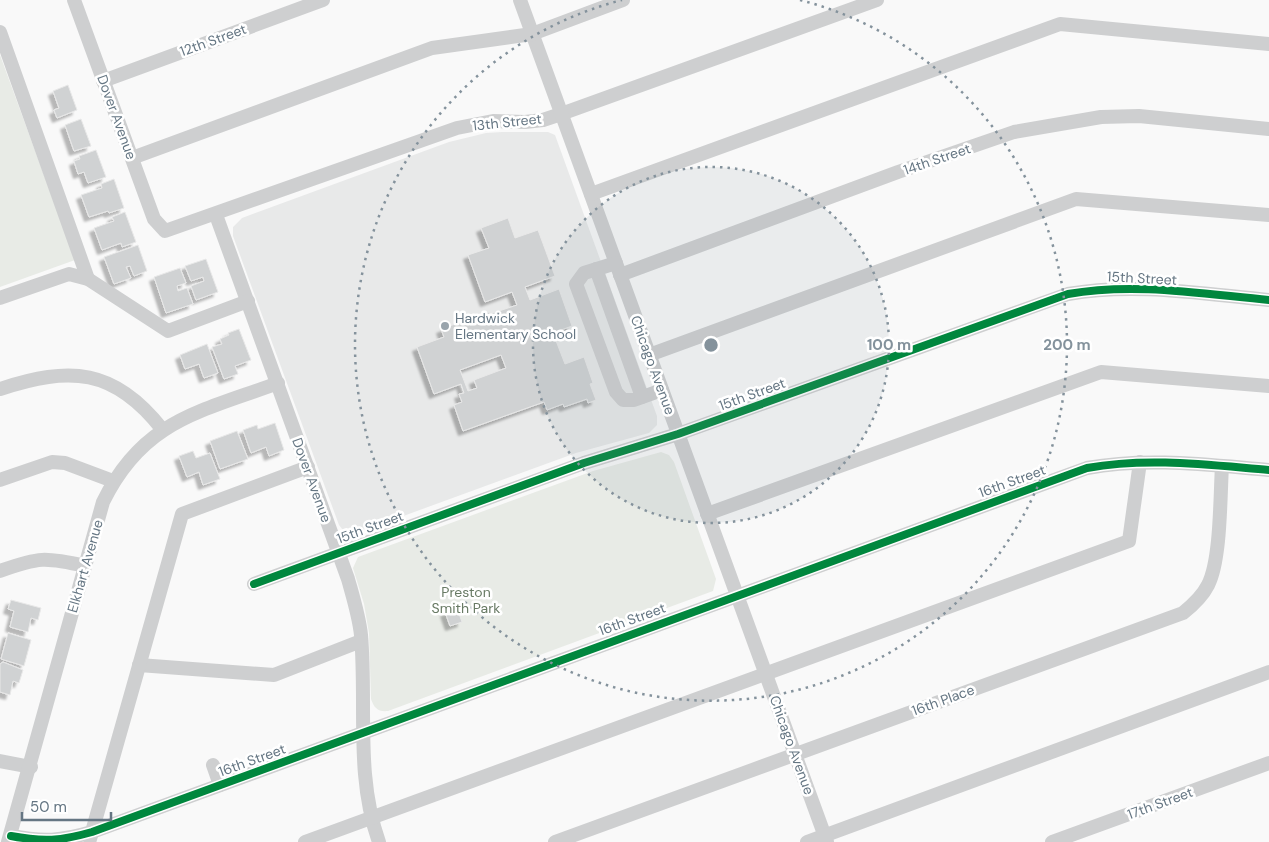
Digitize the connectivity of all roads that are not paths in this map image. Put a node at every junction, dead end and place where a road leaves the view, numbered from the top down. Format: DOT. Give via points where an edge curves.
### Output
graph roads {
  1 [pos="322,0"];
  2 [pos="520,0"];
  3 [pos="623,0"];
  4 [pos="877,0"];
  5 [pos="79,1"];
  6 [pos="0,32"];
  7 [pos="532,34"];
  8 [pos="1269,44"];
  9 [pos="103,81"];
  10 [pos="561,114"];
  11 [pos="1269,129"];
  12 [pos="132,158"];
  13 [pos="591,194"];
  14 [pos="216,215"];
  15 [pos="1269,215"];
  16 [pos="165,231"];
  17 [pos="596,269"];
  18 [pos="618,269"];
  19 [pos="88,279"];
  20 [pos="0,298"];
  21 [pos="1269,300"];
  22 [pos="248,301"];
  23 [pos="649,355"];
  24 [pos="278,383"];
  25 [pos="1269,386"];
  26 [pos="0,389"];
  27 [pos="662,390"];
  28 [pos="642,397"];
  29 [pos="162,429"];
  30 [pos="678,434"];
  31 [pos="1140,462"];
  32 [pos="1222,466"];
  33 [pos="308,467"];
  34 [pos="1269,470"];
  35 [pos="0,480"];
  36 [pos="113,481"];
  37 [pos="708,514"];
  38 [pos="338,552"];
  39 [pos="85,566"];
  40 [pos="0,571"];
  41 [pos="254,584"];
  42 [pos="737,594"];
  43 [pos="361,641"];
  44 [pos="139,665"];
  45 [pos="1269,672"];
  46 [pos="766,675"];
  47 [pos="364,732"];
  48 [pos="795,753"];
  49 [pos="0,761"];
  50 [pos="1269,764"];
  51 [pos="213,765"];
  52 [pos="31,767"];
  53 [pos="220,785"];
  54 [pos="372,818"];
  55 [pos="91,837"];
  56 [pos="10,839"];
  57 [pos="826,839"];
  58 [pos="305,842"];
  59 [pos="380,842"];
  60 [pos="555,842"];
  61 [pos="807,842"];
  62 [pos="1052,842"];
  1 -- 9 [label="street, 12th Street"];
  2 -- 7 [label="street, Chicago Avenue"];
  3 -- 7 [label="street"];
  4 -- 10 [label="street, 13th Street"];
  5 -- 9 [label="street, Dover Avenue"];
  6 -- 19 [label="street"];
  7 -- 10 [label="street, Chicago Avenue"];
  7 -- 12 [label="street" via="432,48"];
  8 -- 13 [label="street" via="1060,24"];
  9 -- 12 [label="street, Dover Avenue"];
  10 -- 13 [label="street, Chicago Avenue"];
  10 -- 14 [label="street, 13th Street" via="543,120 492,121 457,128"];
  11 -- 18 [label="street, 14th Street" via="1139,116 1101,117 1014,132"];
  12 -- 16 [label="street, Dover Avenue" via="154,219"];
  13 -- 18 [label="street, Chicago Avenue"];
  14 -- 16 [label="street, 13th Street"];
  14 -- 22 [label="street, Dover Avenue"];
  15 -- 23 [label="street" via="1076,199"];
  17 -- 18 [label="street, 14th Street"];
  17 -- 28 [label="street"];
  17 -- 28 [label="street, 14th Street" via="584,274 576,284 616,392 623,400"];
  18 -- 23 [label="street, Chicago Avenue"];
  19 -- 20 [label="street" via="69,274"];
  19 -- 22 [label="street" via="168,331"];
  21 -- 30 [label="street, 15th Street" via="1134,289 1098,289 1068,294"];
  22 -- 24 [label="street, Dover Avenue"];
  23 -- 27 [label="street, Chicago Avenue"];
  24 -- 29 [label="street, Elkhart Avenue"];
  24 -- 33 [label="street, Dover Avenue"];
  25 -- 37 [label="street" via="1102,372"];
  26 -- 29 [label="street" via="34,377 77,375 110,384 129,395"];
  27 -- 28 [label="street"];
  27 -- 30 [label="street, Chicago Avenue"];
  29 -- 36 [label="street, Elkhart Avenue" via="146,442"];
  30 -- 37 [label="street, Chicago Avenue"];
  30 -- 38 [label="street, 15th Street" via="584,463"];
  31 -- 32 [label="street, 16th Street"];
  31 -- 42 [label="street, 16th Street" via="1087,468"];
  31 -- 46 [label="street" via="1129,540"];
  32 -- 34 [label="street, 16th Street"];
  32 -- 48 [label="street, 16th Place" via="1215,567 1197,602 1183,614"];
  33 -- 38 [label="street, Dover Avenue"];
  33 -- 44 [label="street" via="182,514"];
  35 -- 36 [label="street" via="52,462 66,463"];
  36 -- 39 [label="street, Elkhart Avenue" via="103,502"];
  37 -- 42 [label="street, Chicago Avenue"];
  38 -- 41 [label="street, 15th Street"];
  38 -- 43 [label="street, Dover Avenue" via="356,606"];
  39 -- 40 [label="street" via="53,559 32,559"];
  39 -- 52 [label="street, Elkhart Avenue"];
  42 -- 46 [label="street, Chicago Avenue"];
  42 -- 47 [label="street, 16th Street"];
  43 -- 44 [label="street" via="274,674"];
  43 -- 47 [label="street, Dover Avenue"];
  44 -- 55 [label="street"];
  45 -- 57 [label="street"];
  46 -- 48 [label="street, Chicago Avenue"];
  46 -- 54 [label="street"];
  47 -- 53 [label="street, 16th Street"];
  47 -- 54 [label="street, Dover Avenue" via="365,786"];
  48 -- 57 [label="street, Chicago Avenue"];
  48 -- 60 [label="street, 16th Place"];
  49 -- 52 [label="street"];
  50 -- 62 [label="street, 17th Street"];
  51 -- 53 [label="street"];
  52 -- 56 [label="street, Elkhart Avenue"];
  53 -- 55 [label="street, 16th Street"];
  54 -- 58 [label="street"];
  54 -- 59 [label="street, Dover Avenue"];
  55 -- 56 [label="street, 16th Street" via="39,841"];
  57 -- 61 [label="street"];
}
